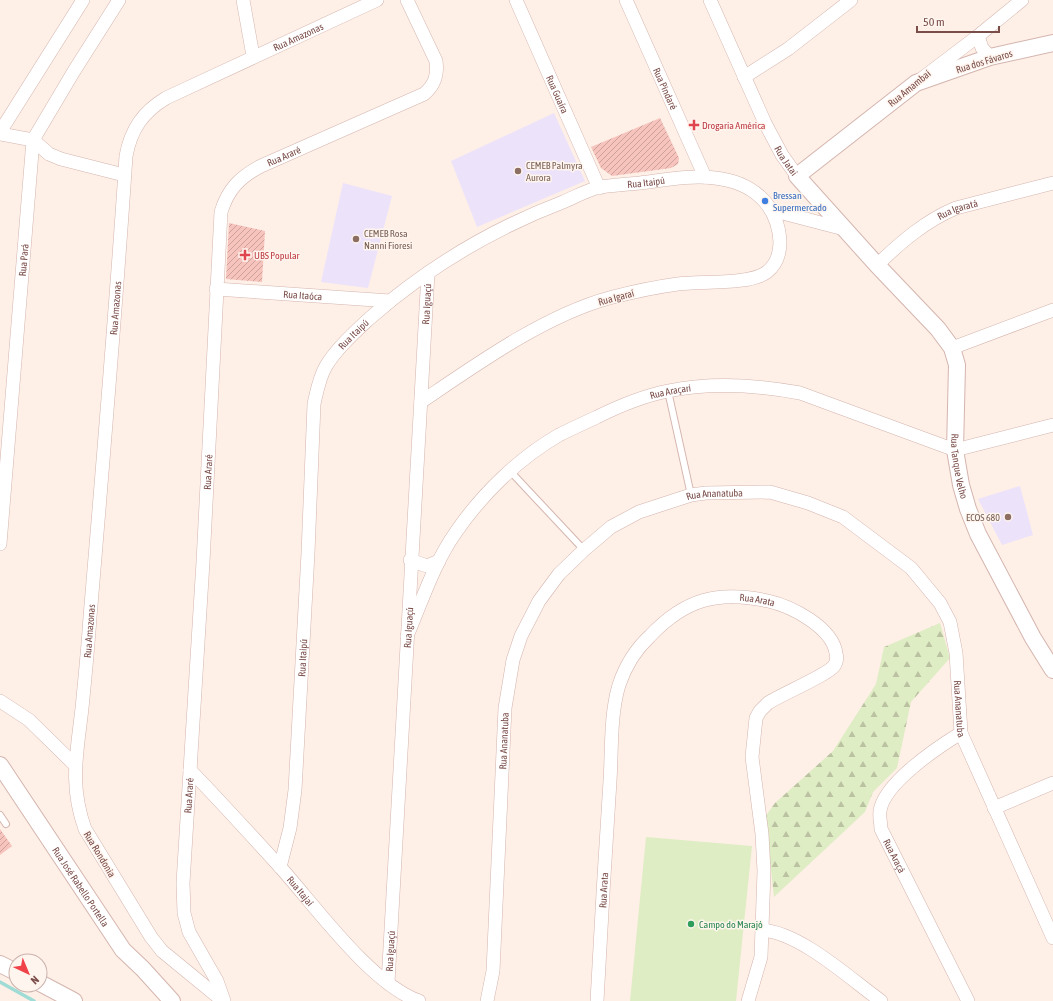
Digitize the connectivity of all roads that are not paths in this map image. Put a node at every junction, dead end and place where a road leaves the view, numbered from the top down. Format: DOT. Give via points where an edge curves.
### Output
graph roads {
  1 [pos="83,0"];
  2 [pos="119,0"];
  3 [pos="243,0"];
  4 [pos="377,0"];
  5 [pos="407,0"];
  6 [pos="516,0"];
  7 [pos="626,0"];
  8 [pos="710,0"];
  9 [pos="851,0"];
  10 [pos="1022,0"];
  11 [pos="978,36"];
  12 [pos="1053,43"];
  13 [pos="253,56"];
  14 [pos="990,57"];
  15 [pos="744,77"];
  16 [pos="916,83"];
  17 [pos="0,133"];
  18 [pos="33,140"];
  19 [pos="124,176"];
  20 [pos="797,176"];
  21 [pos="706,177"];
  22 [pos="1053,183"];
  23 [pos="599,188"];
  24 [pos="771,210"];
  25 [pos="844,229"];
  26 [pos="877,265"];
  27 [pos="428,273"];
  28 [pos="216,289"];
  29 [pos="390,301"];
  30 [pos="1053,310"];
  31 [pos="952,348"];
  32 [pos="668,391"];
  33 [pos="421,402"];
  34 [pos="1053,425"];
  35 [pos="955,450"];
  36 [pos="510,471"];
  37 [pos="691,495"];
  38 [pos="0,544"];
  39 [pos="584,550"];
  40 [pos="410,560"];
  41 [pos="439,562"];
  42 [pos="407,636"];
  43 [pos="1053,670"];
  44 [pos="4,708"];
  45 [pos="961,733"];
  46 [pos="0,765"];
  47 [pos="74,765"];
  48 [pos="190,770"];
  49 [pos="1053,783"];
  50 [pos="994,808"];
  51 [pos="0,815"];
  52 [pos="6,824"];
  53 [pos="280,867"];
  54 [pos="762,930"];
  55 [pos="1053,938"];
  56 [pos="123,950"];
  57 [pos="388,983"];
  58 [pos="48,987"];
  59 [pos="74,1001"];
  60 [pos="160,1001"];
  61 [pos="172,1001"];
  62 [pos="223,1001"];
  63 [pos="419,1001"];
  64 [pos="487,1001"];
  65 [pos="597,1001"];
  66 [pos="748,1001"];
  67 [pos="881,1001"];
  68 [pos="968,1001"];
  1 -- 17 [label="street"];
  2 -- 18 [label="street, Rua Pará"];
  3 -- 13 [label="street"];
  4 -- 13 [label="street, Rua Amazonas"];
  5 -- 28 [label="street, Rua Araré" via="436,61 435,80 424,94 261,166 246,174 233,186 221,212"];
  6 -- 23 [label="street, Rua Guaíra"];
  7 -- 21 [label="street, Rua Pindaré"];
  8 -- 15 [label="street, Rua Jataí"];
  9 -- 15 [label="street" via="788,49"];
  10 -- 11 [label="street, Rua Amambaí"];
  11 -- 14 [label="street" via="982,48"];
  11 -- 16 [label="street, Rua Amambaí"];
  12 -- 14 [label="street, Rua dos Fávaros"];
  13 -- 19 [label="street, Rua Amazonas" via="151,107 137,123 129,140"];
  14 -- 16 [label="street, Rua dos Fávaros"];
  15 -- 20 [label="street, Rua Jataí" via="782,155"];
  16 -- 20 [label="street, Rua Amambaí"];
  17 -- 18 [label="street"];
  18 -- 19 [label="street" via="49,154 61,159"];
  18 -- 38 [label="street, Rua Pará"];
  19 -- 47 [label="street, Rua Amazonas" via="85,679"];
  20 -- 25 [label="street, Rua Jataí"];
  21 -- 23 [label="street, Rua Itaipú"];
  21 -- 24 [label="street, Rua Itaipú" via="739,183 753,191"];
  22 -- 26 [label="street, Rua Igaratá" via="941,214 906,238"];
  23 -- 27 [label="street, Rua Itaipú" via="538,211 505,227 449,258"];
  24 -- 25 [label="street"];
  24 -- 33 [label="street, Rua Igaraí" via="778,224 780,250 772,268 764,274 754,279 676,284 607,298 521,337"];
  25 -- 26 [label="street, Rua Jataí"];
  26 -- 31 [label="street, Rua Jataí" via="938,328"];
  27 -- 29 [label="street, Rua Itaipú"];
  27 -- 33 [label="street, Rua Iguaçú"];
  28 -- 29 [label="street, Rua Itaóca"];
  28 -- 48 [label="street, Rua Araré"];
  29 -- 53 [label="street, Rua Itaipú" via="358,330 326,366 318,383 295,790 290,828"];
  30 -- 31 [label="street"];
  31 -- 35 [label="street, Rua Tanque Velho" via="957,365"];
  32 -- 35 [label="street, Rua Araçari" via="702,386 737,385 800,393"];
  32 -- 36 [label="street, Rua Araçari" via="643,397 558,436"];
  32 -- 37 [label="lane"];
  33 -- 40 [label="street, Rua Iguaçú"];
  34 -- 35 [label="street"];
  35 -- 43 [label="street, Rua Tanque Velho" via="961,484 978,534 1033,638"];
  36 -- 39 [label="lane"];
  36 -- 41 [label="street, Rua Araçari" via="455,532"];
  37 -- 39 [label="street, Rua Ananatuba" via="639,512 611,527"];
  37 -- 45 [label="street, Rua Ananatuba" via="770,492 808,503 843,517 911,568 940,603 950,622 956,653"];
  39 -- 64 [label="street, Rua Ananatuba" via="559,574 538,601 513,660 505,708 493,971"];
  40 -- 41 [label="street" via="427,566"];
  40 -- 42 [label="street, Rua Iguaçú"];
  41 -- 42 [label="street, Rua Araçari"];
  42 -- 57 [label="street, Rua Iguaçú"];
  44 -- 47 [label="street" via="29,720"];
  45 -- 50 [label="street, Rua Ananatuba"];
  45 -- 68 [label="street, Rua Araçá" via="942,744 892,786 880,811 882,829"];
  46 -- 56 [label="street, Rua José Rabello Portella"];
  47 -- 62 [label="street, Rua Rondonia" via="78,809 85,829 137,916 162,951"];
  48 -- 53 [label="street, Rua Itajaí"];
  48 -- 62 [label="street, Rua Araré" via="183,883 184,913 189,932 218,981"];
  49 -- 50 [label="street"];
  50 -- 55 [label="street, Rua Ananatuba"];
  51 -- 52 [label="lane"];
  53 -- 57 [label="street, Rua Itajaí" via="360,958"];
  54 -- 65 [label="street, Rua Arata" via="762,834 752,757 756,718 760,710 780,695 830,669 836,662 836,652 829,635 802,615 778,603 751,597 707,599 680,609 660,624 640,645 619,686 604,869"];
  54 -- 66 [label="street, Rua Arata" via="761,957"];
  54 -- 67 [label="street" via="776,931 802,944"];
  56 -- 60 [label="street" via="137,974"];
  56 -- 61 [label="street, Rua José Rabello Portella"];
  57 -- 63 [label="street, Rua Itajaí" via="401,993"];
  58 -- 59 [label="street"];
}
